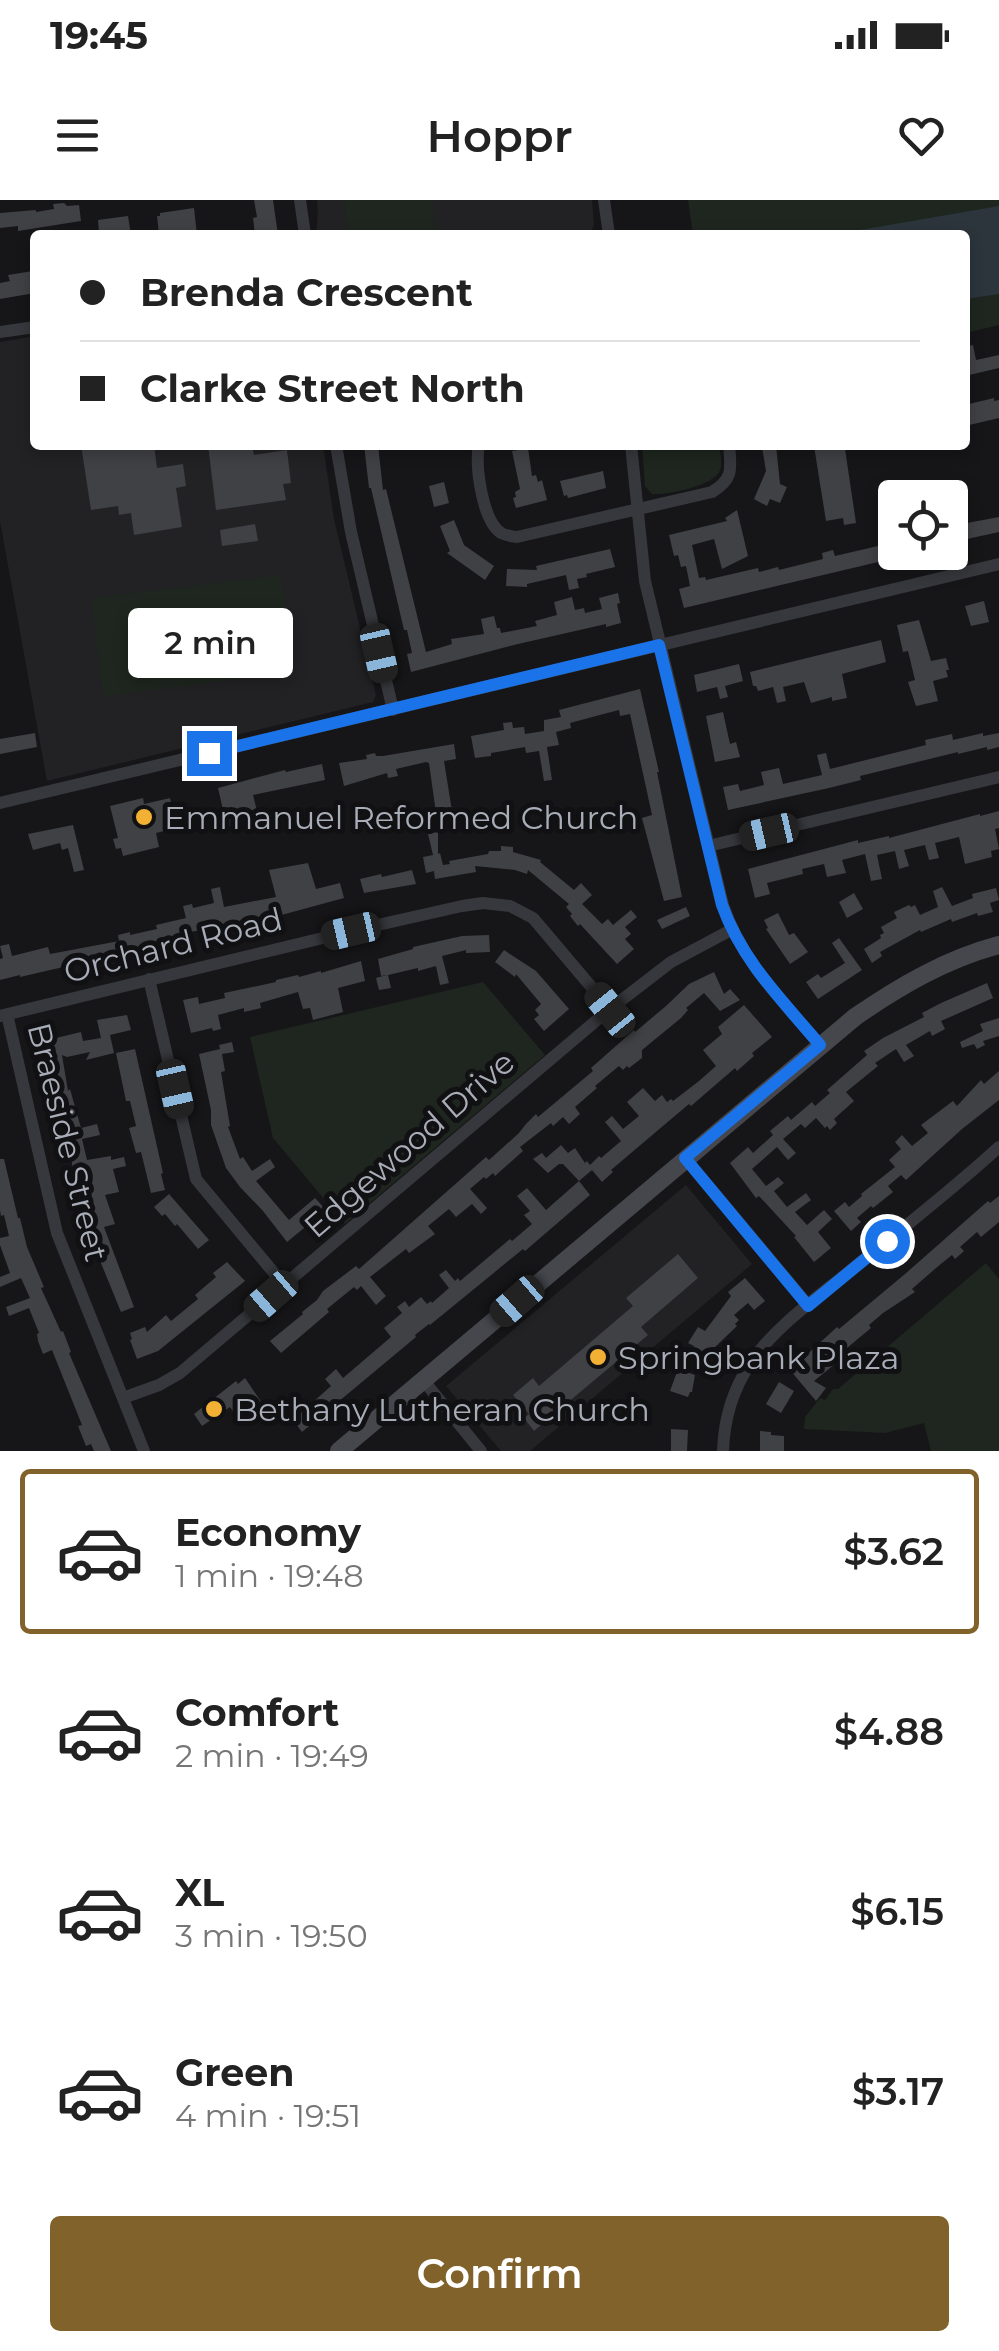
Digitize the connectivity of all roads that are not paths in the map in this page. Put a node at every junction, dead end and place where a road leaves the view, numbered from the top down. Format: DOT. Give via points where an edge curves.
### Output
graph roads {
  1 [pos="300,200"];
  2 [pos="604,200"];
  3 [pos="304,230"];
  4 [pos="607,230"];
  5 [pos="30,328"];
  6 [pos="0,332"];
  7 [pos="337,450"];
  8 [pos="478,450"];
  9 [pos="632,450"];
  10 [pos="729,450"];
  11 [pos="638,509"];
  12 [pos="999,564"];
  13 [pos="659,645"];
  14 [pos="393,710"];
  15 [pos="999,777"];
  16 [pos="0,803"];
  17 [pos="708,846"];
  18 [pos="731,930"];
  19 [pos="999,944"];
  20 [pos="148,979"];
  21 [pos="610,1010"];
  22 [pos="3,1015"];
  23 [pos="820,1045"];
  24 [pos="999,1148"];
  25 [pos="685,1158"];
  26 [pos="284,1285"];
  27 [pos="808,1306"];
  28 [pos="424,1381"];
  29 [pos="122,1398"];
  30 [pos="144,1451"];
  31 [pos="339,1451"];
  32 [pos="482,1451"];
  33 [pos="723,1451"];
  1 -- 3 [label="street"];
  2 -- 4 [label="street"];
  5 -- 6 [label="street"];
  7 -- 14 [label="street"];
  8 -- 11 [label="street" via="487,514 502,534 528,535"];
  9 -- 11 [label="street"];
  10 -- 11 [label="street" via="730,473 720,487"];
  11 -- 13 [label="street"];
  12 -- 13 [label="street"];
  13 -- 14 [label="street"];
  13 -- 17 [label="street"];
  14 -- 16 [label="street"];
  15 -- 17 [label="street"];
  17 -- 18 [label="street"];
  18 -- 21 [label="street, Edgewood Drive" via="671,962"];
  18 -- 23 [label="street"];
  19 -- 23 [label="main road" via="888,994"];
  20 -- 21 [label="street, Orchard Road" via="486,904 533,918"];
  20 -- 22 [label="street, Orchard Road"];
  20 -- 26 [label="street" via="196,1179"];
  21 -- 26 [label="street, Edgewood Drive"];
  22 -- 29 [label="street, Braeside Street" via="57,1233"];
  23 -- 25 [label="main road"];
  24 -- 27 [label="street"];
  25 -- 27 [label="street"];
  25 -- 28 [label="main road"];
  26 -- 29 [label="street, Edgewood Drive" via="180,1373"];
  27 -- 33 [label="street" via="748,1366 729,1408"];
  28 -- 31 [label="main road"];
  28 -- 32 [label="street"];
  29 -- 30 [label="street, Braeside Street"];
}
